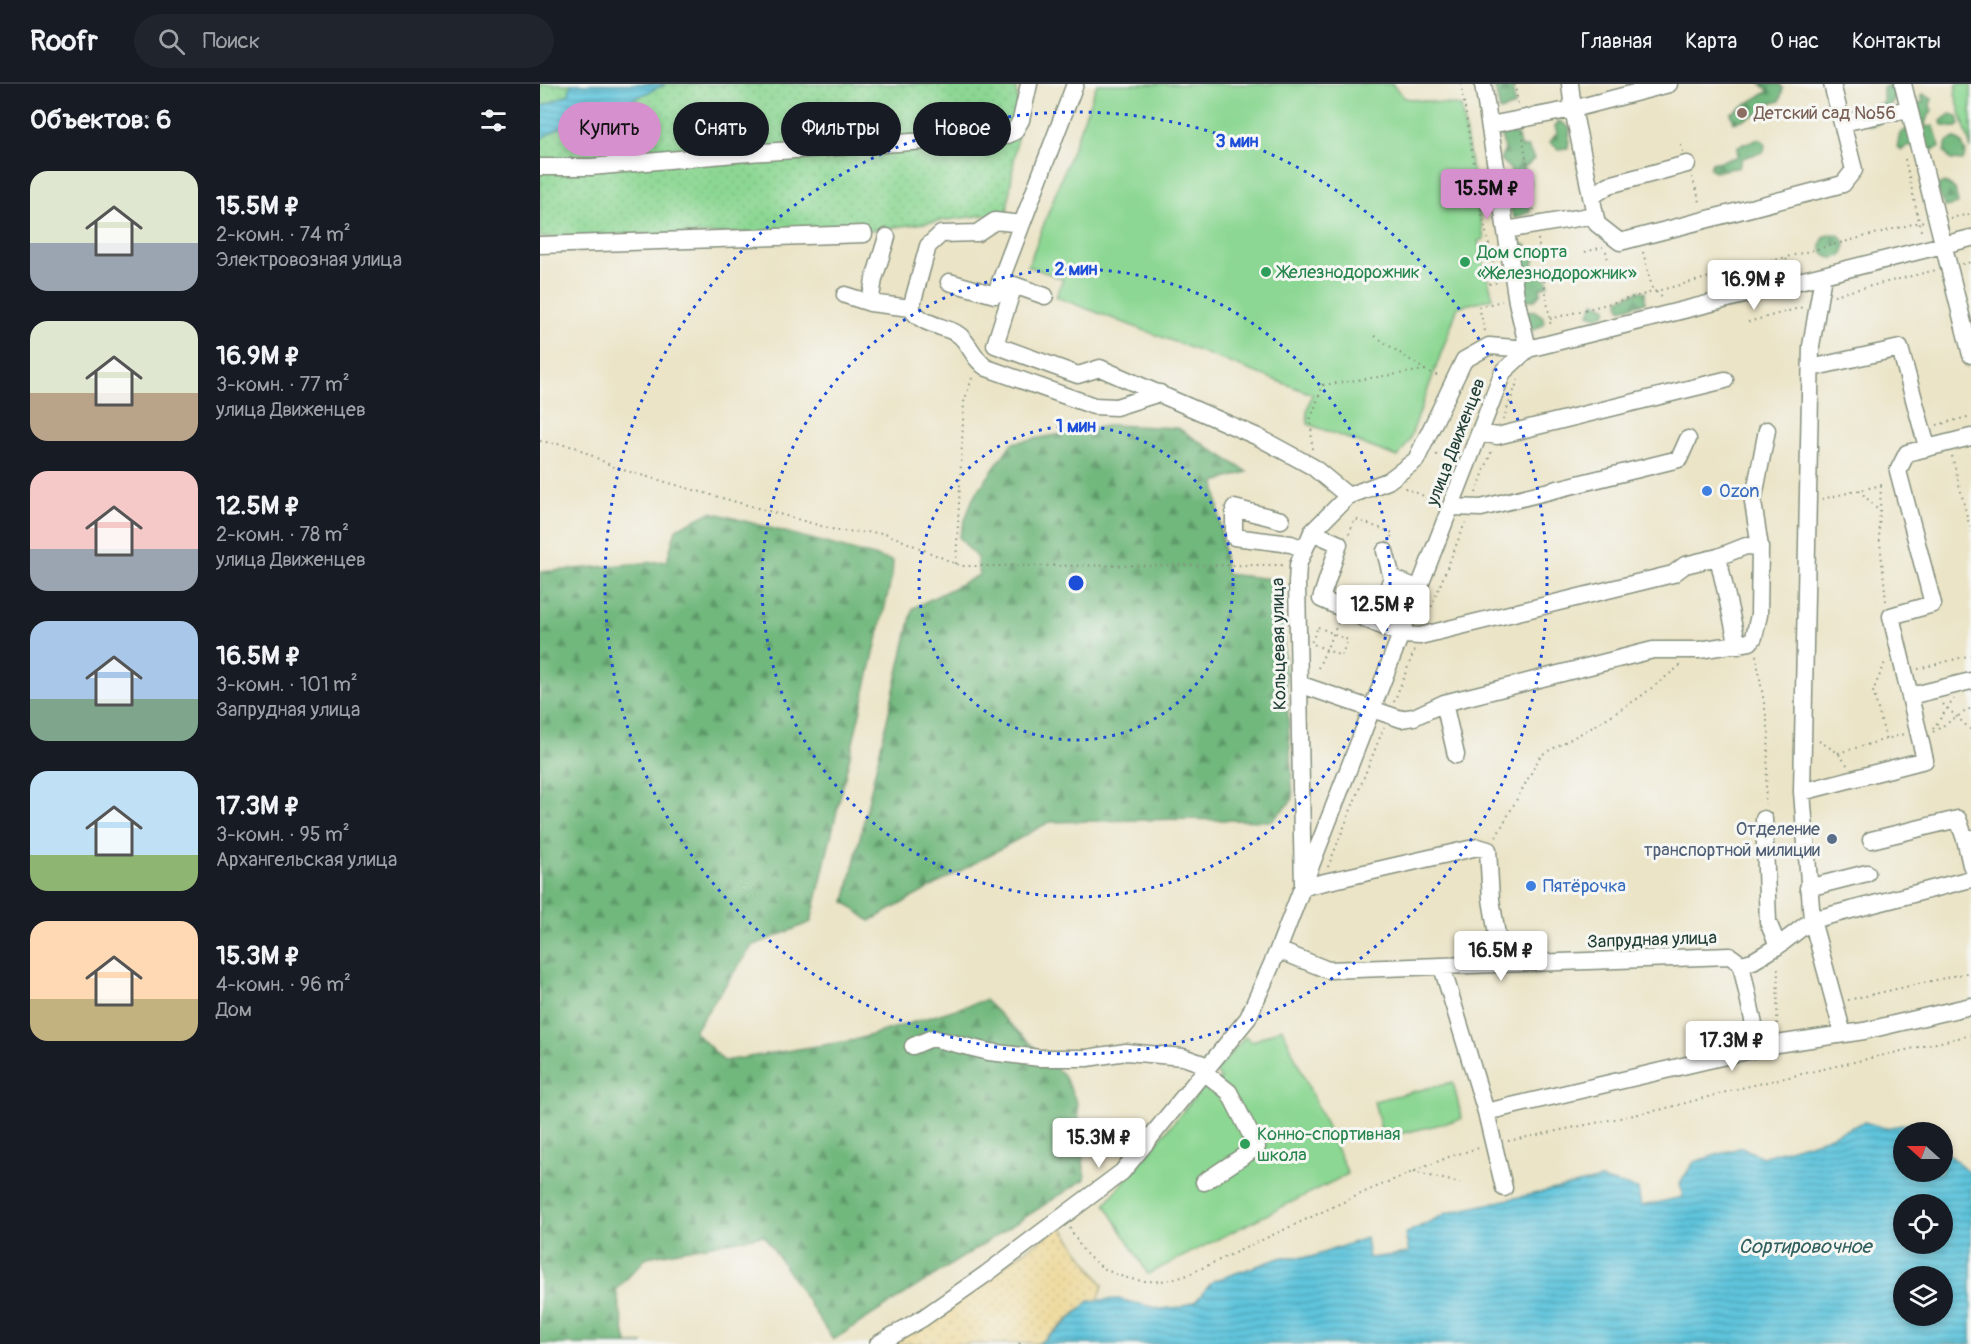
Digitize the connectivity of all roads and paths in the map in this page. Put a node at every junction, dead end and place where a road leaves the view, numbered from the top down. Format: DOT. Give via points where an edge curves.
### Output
graph roads {
  1 [pos="1029,84"];
  2 [pos="1075,84"];
  3 [pos="1461,84"];
  4 [pos="1483,84"];
  5 [pos="1570,84"];
  6 [pos="1670,84"];
  7 [pos="1832,84"];
  8 [pos="1903,84"];
  9 [pos="1909,109"];
  10 [pos="1573,110"];
  11 [pos="1842,123"];
  12 [pos="1490,125"];
  13 [pos="1681,145"];
  14 [pos="1905,156"];
  15 [pos="1687,164"];
  16 [pos="540,167"];
  17 [pos="1591,197"];
  18 [pos="1971,214"];
  19 [pos="1595,215"];
  20 [pos="1704,220"];
  21 [pos="1927,221"];
  22 [pos="1022,224"];
  23 [pos="1506,230"];
  24 [pos="864,234"];
  25 [pos="887,237"];
  26 [pos="1639,237"];
  27 [pos="1971,238"];
  28 [pos="540,245"];
  29 [pos="1605,247"];
  30 [pos="1934,247"];
  31 [pos="1608,260"];
  32 [pos="1971,262"];
  33 [pos="1500,266"];
  34 [pos="1948,267"];
  35 [pos="1823,276"];
  36 [pos="1504,280"];
  37 [pos="949,282"];
  38 [pos="1489,284"];
  39 [pos="1653,292"];
  40 [pos="1506,293"];
  41 [pos="845,295"];
  42 [pos="1045,296"];
  43 [pos="1821,298"];
  44 [pos="870,303"];
  45 [pos="911,308"];
  46 [pos="1550,319"];
  47 [pos="1748,322"];
  48 [pos="1967,324"];
  49 [pos="1375,336"];
  50 [pos="1489,346"];
  51 [pos="1528,349"];
  52 [pos="1971,355"];
  53 [pos="977,362"];
  54 [pos="1811,368"];
  55 [pos="1425,370"];
  56 [pos="1519,376"];
  57 [pos="1725,380"];
  58 [pos="1452,382"];
  59 [pos="1160,393"];
  60 [pos="1971,416"];
  61 [pos="1922,429"];
  62 [pos="1767,430"];
  63 [pos="1497,436"];
  64 [pos="1971,437"];
  65 [pos="1478,440"];
  66 [pos="1688,440"];
  67 [pos="540,441"];
  68 [pos="1949,442"];
  69 [pos="1927,447"];
  70 [pos="1416,460"];
  71 [pos="1313,466"];
  72 [pos="1900,479"];
  73 [pos="1388,481"];
  74 [pos="1881,486"];
  75 [pos="1859,490"];
  76 [pos="1348,496"];
  77 [pos="1818,499"];
  78 [pos="1452,507"];
  79 [pos="1471,507"];
  80 [pos="1879,510"];
  81 [pos="1281,520"];
  82 [pos="1312,532"];
  83 [pos="1971,532"];
  84 [pos="1339,544"];
  85 [pos="1760,547"];
  86 [pos="1385,551"];
  87 [pos="1301,557"];
  88 [pos="1718,558"];
  89 [pos="956,564"];
  90 [pos="1392,578"];
  91 [pos="1420,589"];
  92 [pos="1344,609"];
  93 [pos="1891,616"];
  94 [pos="1374,622"];
  95 [pos="1333,634"];
  96 [pos="1402,635"];
  97 [pos="1420,636"];
  98 [pos="1744,644"];
  99 [pos="1326,649"];
  100 [pos="1699,650"];
  101 [pos="1971,655"];
  102 [pos="1887,659"];
  103 [pos="1318,668"];
  104 [pos="1904,672"];
  105 [pos="1971,681"];
  106 [pos="1299,684"];
  107 [pos="1929,691"];
  108 [pos="1910,696"];
  109 [pos="1444,703"];
  110 [pos="1971,708"];
  111 [pos="1381,712"];
  112 [pos="1957,717"];
  113 [pos="1971,730"];
  114 [pos="1919,735"];
  115 [pos="1814,737"];
  116 [pos="1886,739"];
  117 [pos="1838,753"];
  118 [pos="1455,755"];
  119 [pos="1857,777"];
  120 [pos="1802,792"];
  121 [pos="1764,819"];
  122 [pos="1968,838"];
  123 [pos="1870,840"];
  124 [pos="1488,850"];
  125 [pos="1971,865"];
  126 [pos="1867,873"];
  127 [pos="1971,879"];
  128 [pos="1322,882"];
  129 [pos="1303,886"];
  130 [pos="1808,888"];
  131 [pos="1812,920"];
  132 [pos="1778,946"];
  133 [pos="1278,950"];
  134 [pos="1742,964"];
  135 [pos="1502,965"];
  136 [pos="1442,968"];
  137 [pos="1971,972"];
  138 [pos="1834,1003"];
  139 [pos="1971,1006"];
  140 [pos="1843,1034"];
  141 [pos="1971,1035"];
  142 [pos="1777,1044"];
  143 [pos="912,1046"];
  144 [pos="1759,1048"];
  145 [pos="1206,1069"];
  146 [pos="1486,1112"];
  147 [pos="1492,1145"];
  148 [pos="1413,1172"];
  149 [pos="1204,1182"];
  150 [pos="1460,1183"];
  151 [pos="1504,1188"];
  152 [pos="1068,1226"];
  153 [pos="878,1344"];
  1 -- 16 [label="street" via="1021,120 1014,132 999,139 735,154 591,167"];
  2 -- 22 [label="street"];
  3 -- 33 [label="path" via="1482,214 1494,267"];
  4 -- 12 [label="street"];
  5 -- 10 [label="street"];
  6 -- 10 [label="street"];
  7 -- 11 [label="street"];
  8 -- 9 [label="street"];
  9 -- 11 [label="street"];
  9 -- 21 [label="street"];
  10 -- 12 [label="street"];
  10 -- 17 [label="street"];
  11 -- 20 [label="street" via="1854,170 1843,184"];
  12 -- 23 [label="street"];
  13 -- 15 [label="path"];
  14 -- 21 [label="path"];
  15 -- 17 [label="street" via="1609,185"];
  15 -- 20 [label="path"];
  17 -- 19 [label="street"];
  18 -- 21 [label="path"];
  19 -- 23 [label="street"];
  19 -- 26 [label="street" via="1597,224 1620,242"];
  20 -- 26 [label="street"];
  21 -- 30 [label="street"];
  21 -- 30 [label="path"];
  21 -- 39 [label="path"];
  22 -- 37 [label="street" via="995,295"];
  22 -- 45 [label="street" via="995,221 977,233 942,234 932,240"];
  23 -- 51 [label="street"];
  24 -- 28 [label="street"];
  25 -- 44 [label="street"];
  26 -- 39 [label="path"];
  27 -- 30 [label="street, улица Движенцев"];
  29 -- 31 [label="path"];
  30 -- 34 [label="street"];
  30 -- 35 [label="street, улица Движенцев"];
  32 -- 34 [label="path"];
  34 -- 43 [label="path"];
  34 -- 48 [label="street"];
  35 -- 43 [label="street"];
  35 -- 51 [label="street, улица Движенцев"];
  36 -- 38 [label="path"];
  39 -- 46 [label="path"];
  40 -- 50 [label="path" via="1504,301 1479,307"];
  41 -- 44 [label="street"];
  42 -- 59 [label="street" via="1014,285 995,345 1078,375 1101,368"];
  43 -- 47 [label="path"];
  43 -- 54 [label="street" via="1811,346"];
  44 -- 45 [label="street"];
  45 -- 53 [label="street" via="916,317 958,334"];
  48 -- 52 [label="street"];
  49 -- 55 [label="path"];
  50 -- 51 [label="street"];
  50 -- 58 [label="street, Кольцевая улица" via="1464,360"];
  51 -- 65 [label="street, улица Движенцев" via="1503,372"];
  53 -- 59 [label="street" via="1094,406 1116,407"];
  53 -- 89 [label="path" via="964,402"];
  54 -- 61 [label="street" via="1900,348"];
  54 -- 120 [label="street"];
  55 -- 58 [label="path"];
  55 -- 71 [label="path" via="1321,384 1311,418"];
  56 -- 63 [label="path"];
  57 -- 63 [label="street"];
  58 -- 70 [label="street, Кольцевая улица"];
  59 -- 71 [label="street" via="1220,418"];
  60 -- 61 [label="path"];
  61 -- 69 [label="street"];
  62 -- 85 [label="street" via="1753,502"];
  63 -- 65 [label="street"];
  63 -- 79 [label="path"];
  64 -- 68 [label="street"];
  65 -- 70 [label="path"];
  65 -- 78 [label="street, улица Движенцев"];
  66 -- 79 [label="street" via="1679,459 1481,508"];
  67 -- 89 [label="path" via="575,447 616,468 839,531 885,534"];
  68 -- 69 [label="street"];
  68 -- 83 [label="path"];
  69 -- 72 [label="street" via="1907,453 1898,471"];
  70 -- 73 [label="street, Кольцевая улица"];
  71 -- 76 [label="street"];
  72 -- 74 [label="path"];
  72 -- 93 [label="street" via="1933,604"];
  73 -- 76 [label="street, Кольцевая улица"];
  73 -- 78 [label="path"];
  74 -- 75 [label="path"];
  74 -- 80 [label="path"];
  75 -- 77 [label="path"];
  75 -- 80 [label="path"];
  76 -- 82 [label="street, Кольцевая улица"];
  78 -- 79 [label="street"];
  78 -- 91 [label="street, улица Движенцев"];
  79 -- 97 [label="path"];
  80 -- 93 [label="path" via="1886,599"];
  81 -- 87 [label="street" via="1234,508 1234,537 1291,544"];
  82 -- 84 [label="street"];
  82 -- 87 [label="street, Кольцевая улица"];
  84 -- 86 [label="path" via="1347,540 1355,519 1393,533"];
  84 -- 92 [label="street" via="1321,599"];
  85 -- 88 [label="street" via="1746,546"];
  85 -- 98 [label="street" via="1759,615 1754,637"];
  86 -- 90 [label="street"];
  87 -- 89 [label="path"];
  87 -- 106 [label="street, Кольцевая улица"];
  88 -- 97 [label="street" via="1685,565 1673,574"];
  88 -- 98 [label="street"];
  90 -- 91 [label="street"];
  90 -- 94 [label="street"];
  91 -- 96 [label="street, улица Движенцев"];
  92 -- 94 [label="street"];
  92 -- 95 [label="path"];
  93 -- 104 [label="street"];
  94 -- 96 [label="street"];
  95 -- 99 [label="path"];
  95 -- 99 [label="path" via="1318,627 1311,643"];
  95 -- 99 [label="path" via="1348,640 1341,656"];
  96 -- 97 [label="street"];
  96 -- 111 [label="street, улица Движенцев"];
  97 -- 111 [label="path"];
  98 -- 100 [label="street"];
  98 -- 121 [label="path" via="1758,657 1769,733"];
  99 -- 103 [label="path"];
  100 -- 109 [label="street" via="1653,650"];
  100 -- 124 [label="path" via="1640,697 1591,729 1541,754"];
  101 -- 104 [label="path"];
  102 -- 116 [label="path" via="1873,691"];
  104 -- 108 [label="street"];
  105 -- 107 [label="street"];
  106 -- 111 [label="street"];
  106 -- 129 [label="street, Кольцевая улица"];
  107 -- 108 [label="street"];
  107 -- 112 [label="path"];
  108 -- 114 [label="street"];
  109 -- 111 [label="street" via="1401,719"];
  109 -- 118 [label="street"];
  110 -- 112 [label="path"];
  111 -- 128 [label="path"];
  111 -- 129 [label="street, улица Движенцев"];
  112 -- 113 [label="path"];
  112 -- 114 [label="path"];
  114 -- 116 [label="path"];
  114 -- 119 [label="street" via="1925,760"];
  115 -- 117 [label="path"];
  116 -- 117 [label="path"];
  117 -- 119 [label="path"];
  119 -- 120 [label="street"];
  120 -- 130 [label="street"];
  121 -- 132 [label="street" via="1768,922"];
  122 -- 123 [label="street" via="1958,819"];
  122 -- 125 [label="street"];
  124 -- 128 [label="street" via="1478,847"];
  124 -- 135 [label="street"];
  126 -- 130 [label="street"];
  127 -- 131 [label="street"];
  128 -- 129 [label="street"];
  129 -- 133 [label="street, улица Движенцев"];
  130 -- 131 [label="street"];
  131 -- 132 [label="street"];
  131 -- 138 [label="street"];
  132 -- 134 [label="street"];
  132 -- 142 [label="path"];
  133 -- 136 [label="street, Запрудная улица" via="1328,970"];
  133 -- 145 [label="street, улица Движенцев" via="1256,1005"];
  134 -- 135 [label="street, Запрудная улица" via="1730,956"];
  134 -- 144 [label="street"];
  135 -- 136 [label="street, Запрудная улица"];
  136 -- 146 [label="street"];
  137 -- 138 [label="path"];
  138 -- 140 [label="street"];
  139 -- 140 [label="street"];
  140 -- 142 [label="street"];
  141 -- 147 [label="path" via="1663,1109"];
  142 -- 144 [label="street"];
  143 -- 145 [label="street" via="932,1038 989,1052 1040,1058 1088,1058 1126,1052 1183,1057"];
  144 -- 146 [label="street"];
  145 -- 149 [label="street" via="1229,1092 1257,1147"];
  145 -- 153 [label="street, улица Движенцев" via="1122,1172 1102,1190 923,1318"];
  146 -- 147 [label="street"];
  147 -- 148 [label="path"];
  147 -- 151 [label="street"];
  148 -- 150 [label="path"];
  148 -- 152 [label="path" via="1168,1282 1116,1276 1087,1256"];
}
